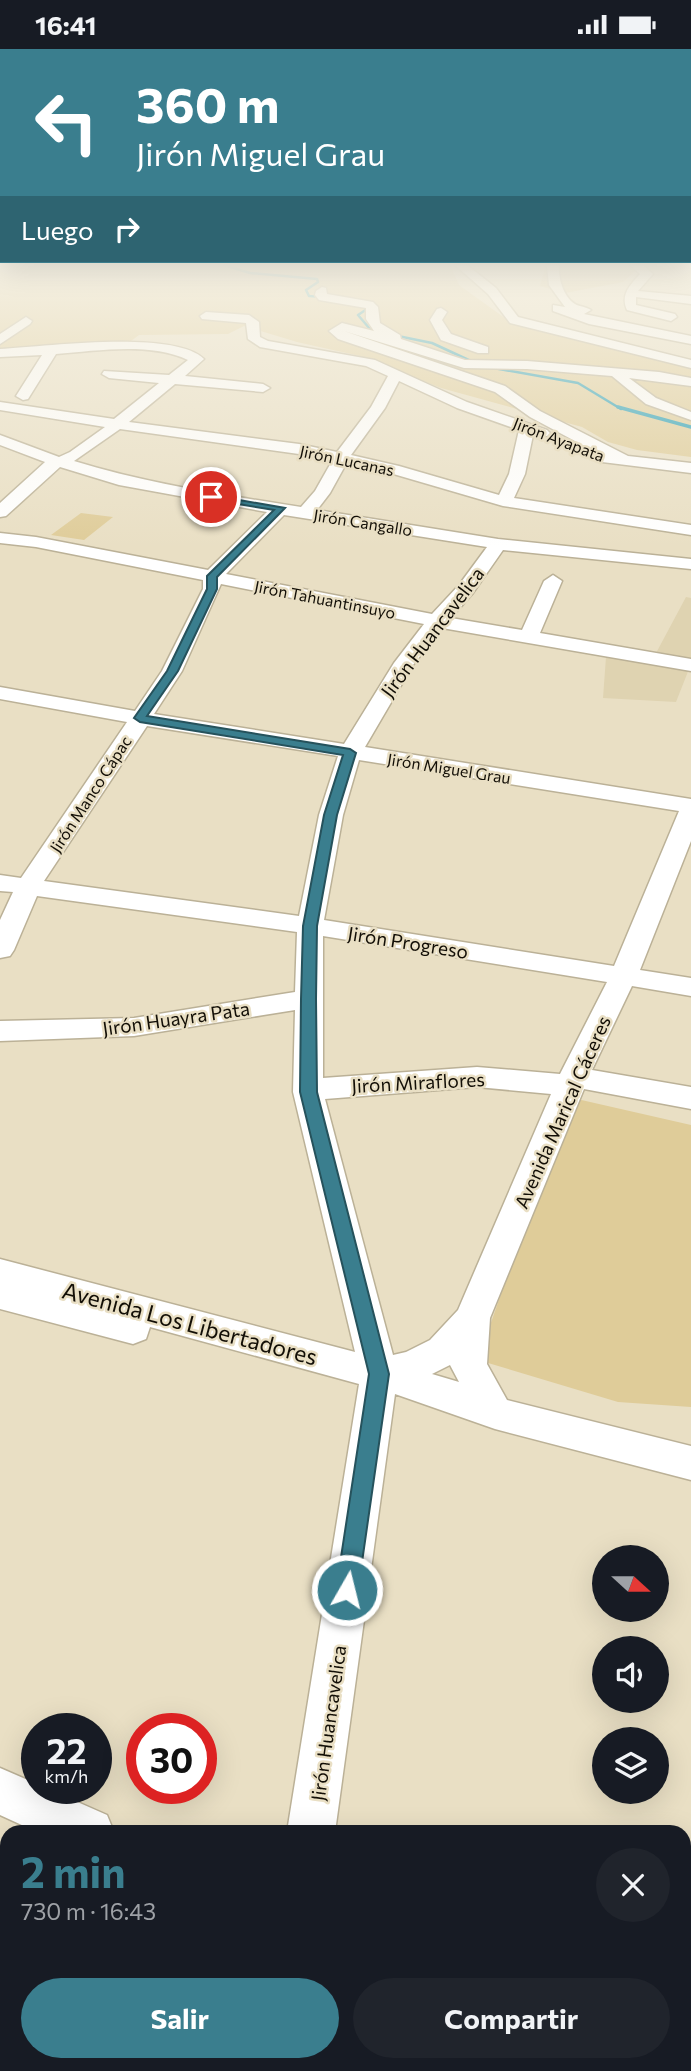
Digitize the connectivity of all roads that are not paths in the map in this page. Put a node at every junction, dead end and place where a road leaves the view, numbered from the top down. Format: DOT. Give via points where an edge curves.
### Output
graph roads {
  1 [pos="46,359"];
  2 [pos="197,359"];
  3 [pos="354,359"];
  4 [pos="412,359"];
  5 [pos="451,359"];
  6 [pos="504,359"];
  7 [pos="672,359"];
  8 [pos="519,364"];
  9 [pos="691,364"];
  10 [pos="243,368"];
  11 [pos="396,373"];
  12 [pos="617,374"];
  13 [pos="109,375"];
  14 [pos="167,381"];
  15 [pos="221,381"];
  16 [pos="691,382"];
  17 [pos="263,388"];
  18 [pos="23,395"];
  19 [pos="192,398"];
  20 [pos="0,406"];
  21 [pos="691,416"];
  22 [pos="114,424"];
  23 [pos="527,426"];
  24 [pos="0,440"];
  25 [pos="342,456"];
  26 [pos="625,461"];
  27 [pos="59,462"];
  28 [pos="691,468"];
  29 [pos="503,501"];
  30 [pos="281,508"];
  31 [pos="561,511"];
  32 [pos="0,512"];
  33 [pos="306,512"];
  34 [pos="691,530"];
  35 [pos="0,538"];
  36 [pos="498,544"];
  37 [pos="540,548"];
  38 [pos="691,564"];
  39 [pos="212,576"];
  40 [pos="553,580"];
  41 [pos="437,621"];
  42 [pos="528,636"];
  43 [pos="691,665"];
  44 [pos="0,693"];
  45 [pos="140,718"];
  46 [pos="350,753"];
  47 [pos="691,809"];
  48 [pos="0,883"];
  49 [pos="28,887"];
  50 [pos="310,926"];
  51 [pos="0,950"];
  52 [pos="623,977"];
  53 [pos="691,988"];
  54 [pos="309,999"];
  55 [pos="0,1031"];
  56 [pos="573,1081"];
  57 [pos="309,1092"];
  58 [pos="691,1098"];
  59 [pos="0,1273"];
  60 [pos="0,1294"];
  61 [pos="472,1318"];
  62 [pos="379,1374"];
  63 [pos="495,1413"];
  64 [pos="691,1463"];
  65 [pos="0,1791"];
  66 [pos="75,1825"];
  67 [pos="313,1825"];
  1 -- 18 [label="street"];
  2 -- 14 [label="street"];
  3 -- 11 [label="street, Jirón Ayapata"];
  4 -- 26 [label="street" via="500,389 535,414"];
  5 -- 8 [label="street" via="464,364"];
  6 -- 8 [label="street"];
  7 -- 9 [label="street"];
  8 -- 12 [label="street"];
  10 -- 15 [label="street"];
  11 -- 23 [label="street, Jirón Ayapata" via="462,405"];
  11 -- 25 [label="street" via="378,408"];
  12 -- 16 [label="street"];
  12 -- 21 [label="street" via="649,401"];
  13 -- 14 [label="street"];
  14 -- 15 [label="street"];
  14 -- 22 [label="street"];
  15 -- 17 [label="street"];
  15 -- 19 [label="street"];
  20 -- 22 [label="street, Jirón Lucanas"];
  22 -- 25 [label="street, Jirón Lucanas"];
  22 -- 27 [label="street" via="76,455"];
  23 -- 26 [label="street, Jirón Ayapata" via="596,456"];
  23 -- 29 [label="street" via="518,473"];
  24 -- 27 [label="street, Jirón Cangallo"];
  25 -- 29 [label="street, Jirón Lucanas"];
  25 -- 33 [label="street"];
  26 -- 28 [label="street, Jirón Ayapata"];
  27 -- 30 [label="street, Jirón Cangallo" via="119,480"];
  27 -- 32 [label="street"];
  29 -- 31 [label="street, Jirón Lucanas"];
  30 -- 33 [label="street, Jirón Cangallo"];
  30 -- 39 [label="street, Jirón Manco Cápac"];
  31 -- 34 [label="street, Jirón Lucanas"];
  31 -- 37 [label="street"];
  33 -- 36 [label="street, Jirón Cangallo"];
  35 -- 39 [label="street, Jirón Tahuantinsuyo"];
  36 -- 37 [label="street, Jirón Cangallo"];
  36 -- 41 [label="street, Jirón Huancavelica"];
  37 -- 38 [label="street, Jirón Cangallo"];
  39 -- 41 [label="street, Jirón Tahuantinsuyo"];
  39 -- 45 [label="street, Jirón Manco Cápac" via="212,589 172,671"];
  40 -- 42 [label="street"];
  41 -- 42 [label="street, Jirón Tahuantinsuyo"];
  41 -- 46 [label="street, Jirón Huancavelica" via="404,663"];
  42 -- 43 [label="street, Jirón Tahuantinsuyo"];
  44 -- 45 [label="street, Jirón Miguel Grau"];
  45 -- 46 [label="street, Jirón Miguel Grau"];
  45 -- 49 [label="street, Jirón Manco Cápac"];
  46 -- 47 [label="street, Jirón Miguel Grau"];
  46 -- 50 [label="street, Jirón Huancavelica" via="331,815"];
  47 -- 52 [label="street, Avenida Marical Cáceres"];
  48 -- 49 [label="street, Jirón Progreso"];
  49 -- 50 [label="street, Jirón Progreso"];
  49 -- 51 [label="street, Jirón Manco Cápac"];
  50 -- 52 [label="street, Jirón Progreso"];
  50 -- 54 [label="street, Jirón Huancavelica"];
  52 -- 53 [label="street, Jirón Progreso"];
  52 -- 56 [label="street, Avenida Marical Cáceres"];
  54 -- 55 [label="street, Jirón Huayra Pata" via="134,1027"];
  54 -- 57 [label="street, Jirón Huancavelica"];
  56 -- 57 [label="street, Jirón Miraflores" via="477,1077"];
  56 -- 58 [label="street, Jirón Miraflores"];
  56 -- 61 [label="street, Avenida Marical Cáceres"];
  57 -- 62 [label="street, Jirón Huancavelica"];
  59 -- 62 [label="street, Avenida Los Libertadores"];
  60 -- 62 [label="street, Avenida Los Libertadores" via="309,1374"];
  61 -- 62 [label="street" via="443,1351 413,1366"];
  61 -- 63 [label="street, Avenida Marical Cáceres" via="468,1365"];
  62 -- 63 [label="street, Avenida Los Libertadores"];
  62 -- 67 [label="street, Jirón Huancavelica"];
  63 -- 64 [label="street, Avenida Los Libertadores"];
  65 -- 66 [label="street"];
}
